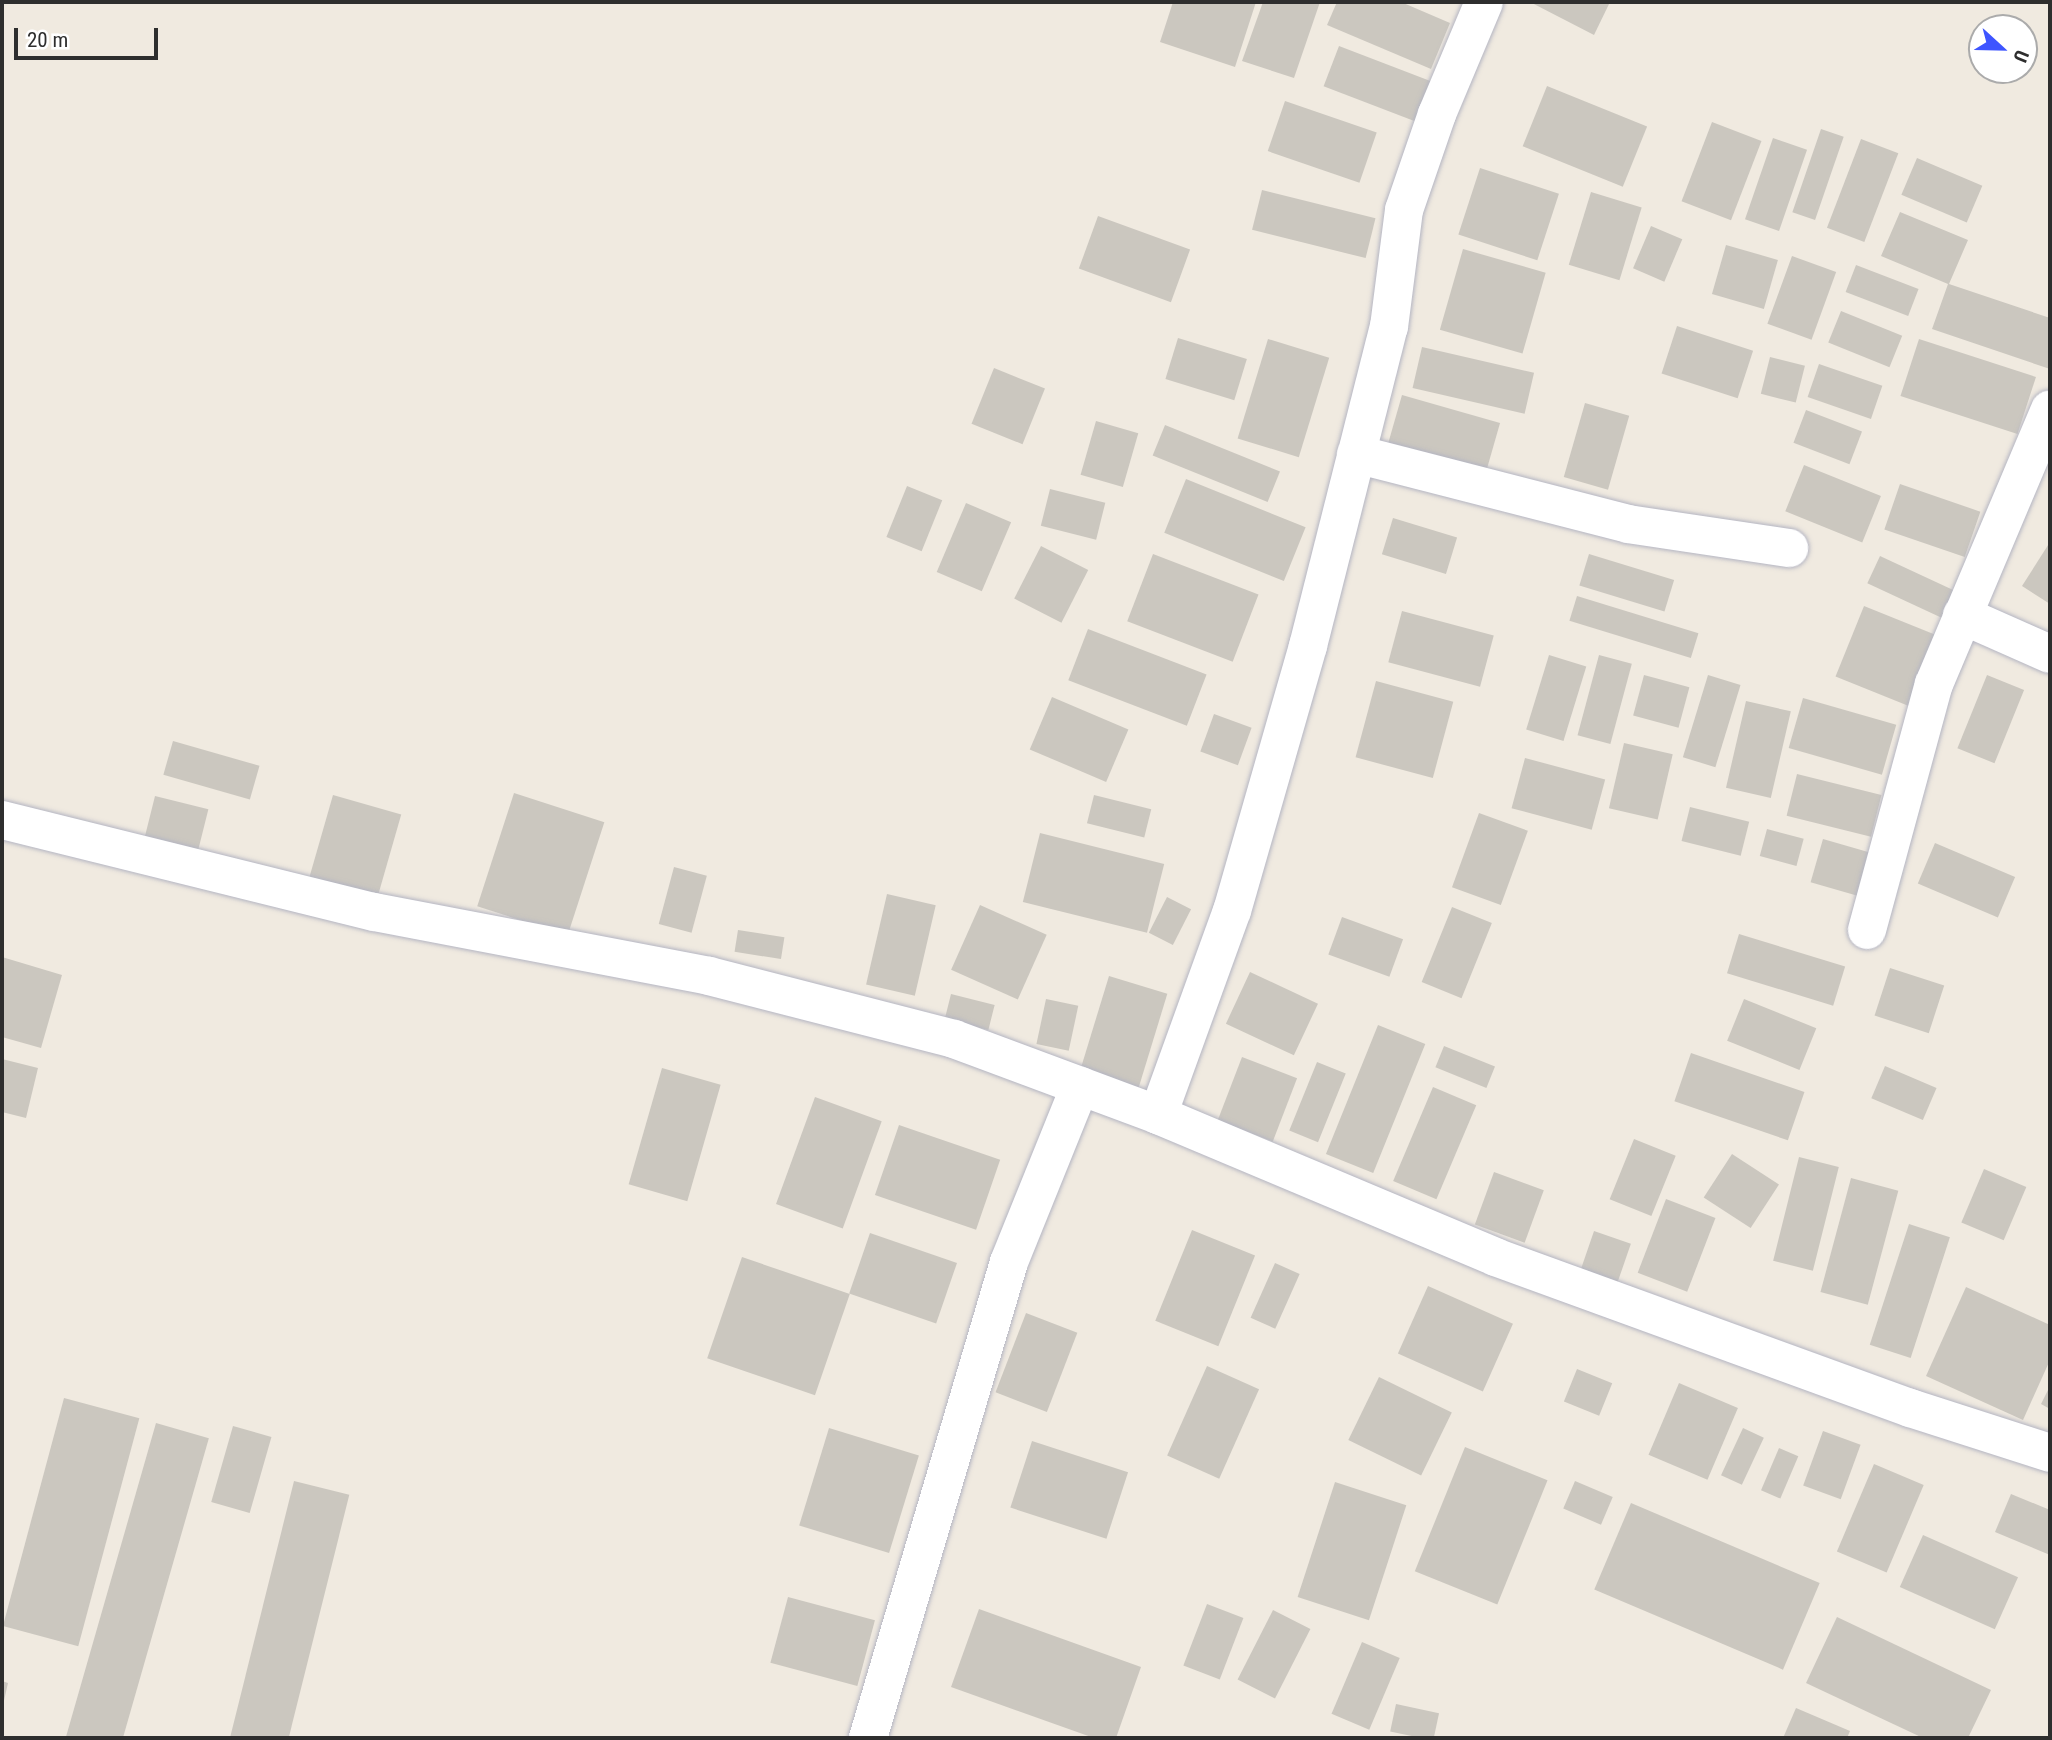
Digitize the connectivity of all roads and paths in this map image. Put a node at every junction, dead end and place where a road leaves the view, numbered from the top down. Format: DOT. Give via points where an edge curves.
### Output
graph roads {
  1 [pos="1484,2"];
  2 [pos="2050,409"];
  3 [pos="1356,454"];
  4 [pos="1789,548"];
  5 [pos="1962,615"];
  6 [pos="2050,654"];
  7 [pos="2,820"];
  8 [pos="1867,930"];
  9 [pos="1080,1086"];
  10 [pos="1158,1115"];
  11 [pos="2050,1454"];
  12 [pos="868,1738"];
  1 -- 3 [label="street" via="1437,114 1404,211 1389,327"];
  2 -- 5 [label="street"];
  3 -- 4 [label="street" via="1628,524"];
  3 -- 10 [label="street" via="1308,646 1232,911"];
  5 -- 6 [label="street"];
  5 -- 8 [label="street" via="1917,738"];
  7 -- 9 [label="street" via="374,912 709,976 954,1040"];
  9 -- 10 [label="street"];
  9 -- 12 [label="street" via="1009,1262"];
  10 -- 11 [label="street" via="1495,1256 1910,1408"];
}
